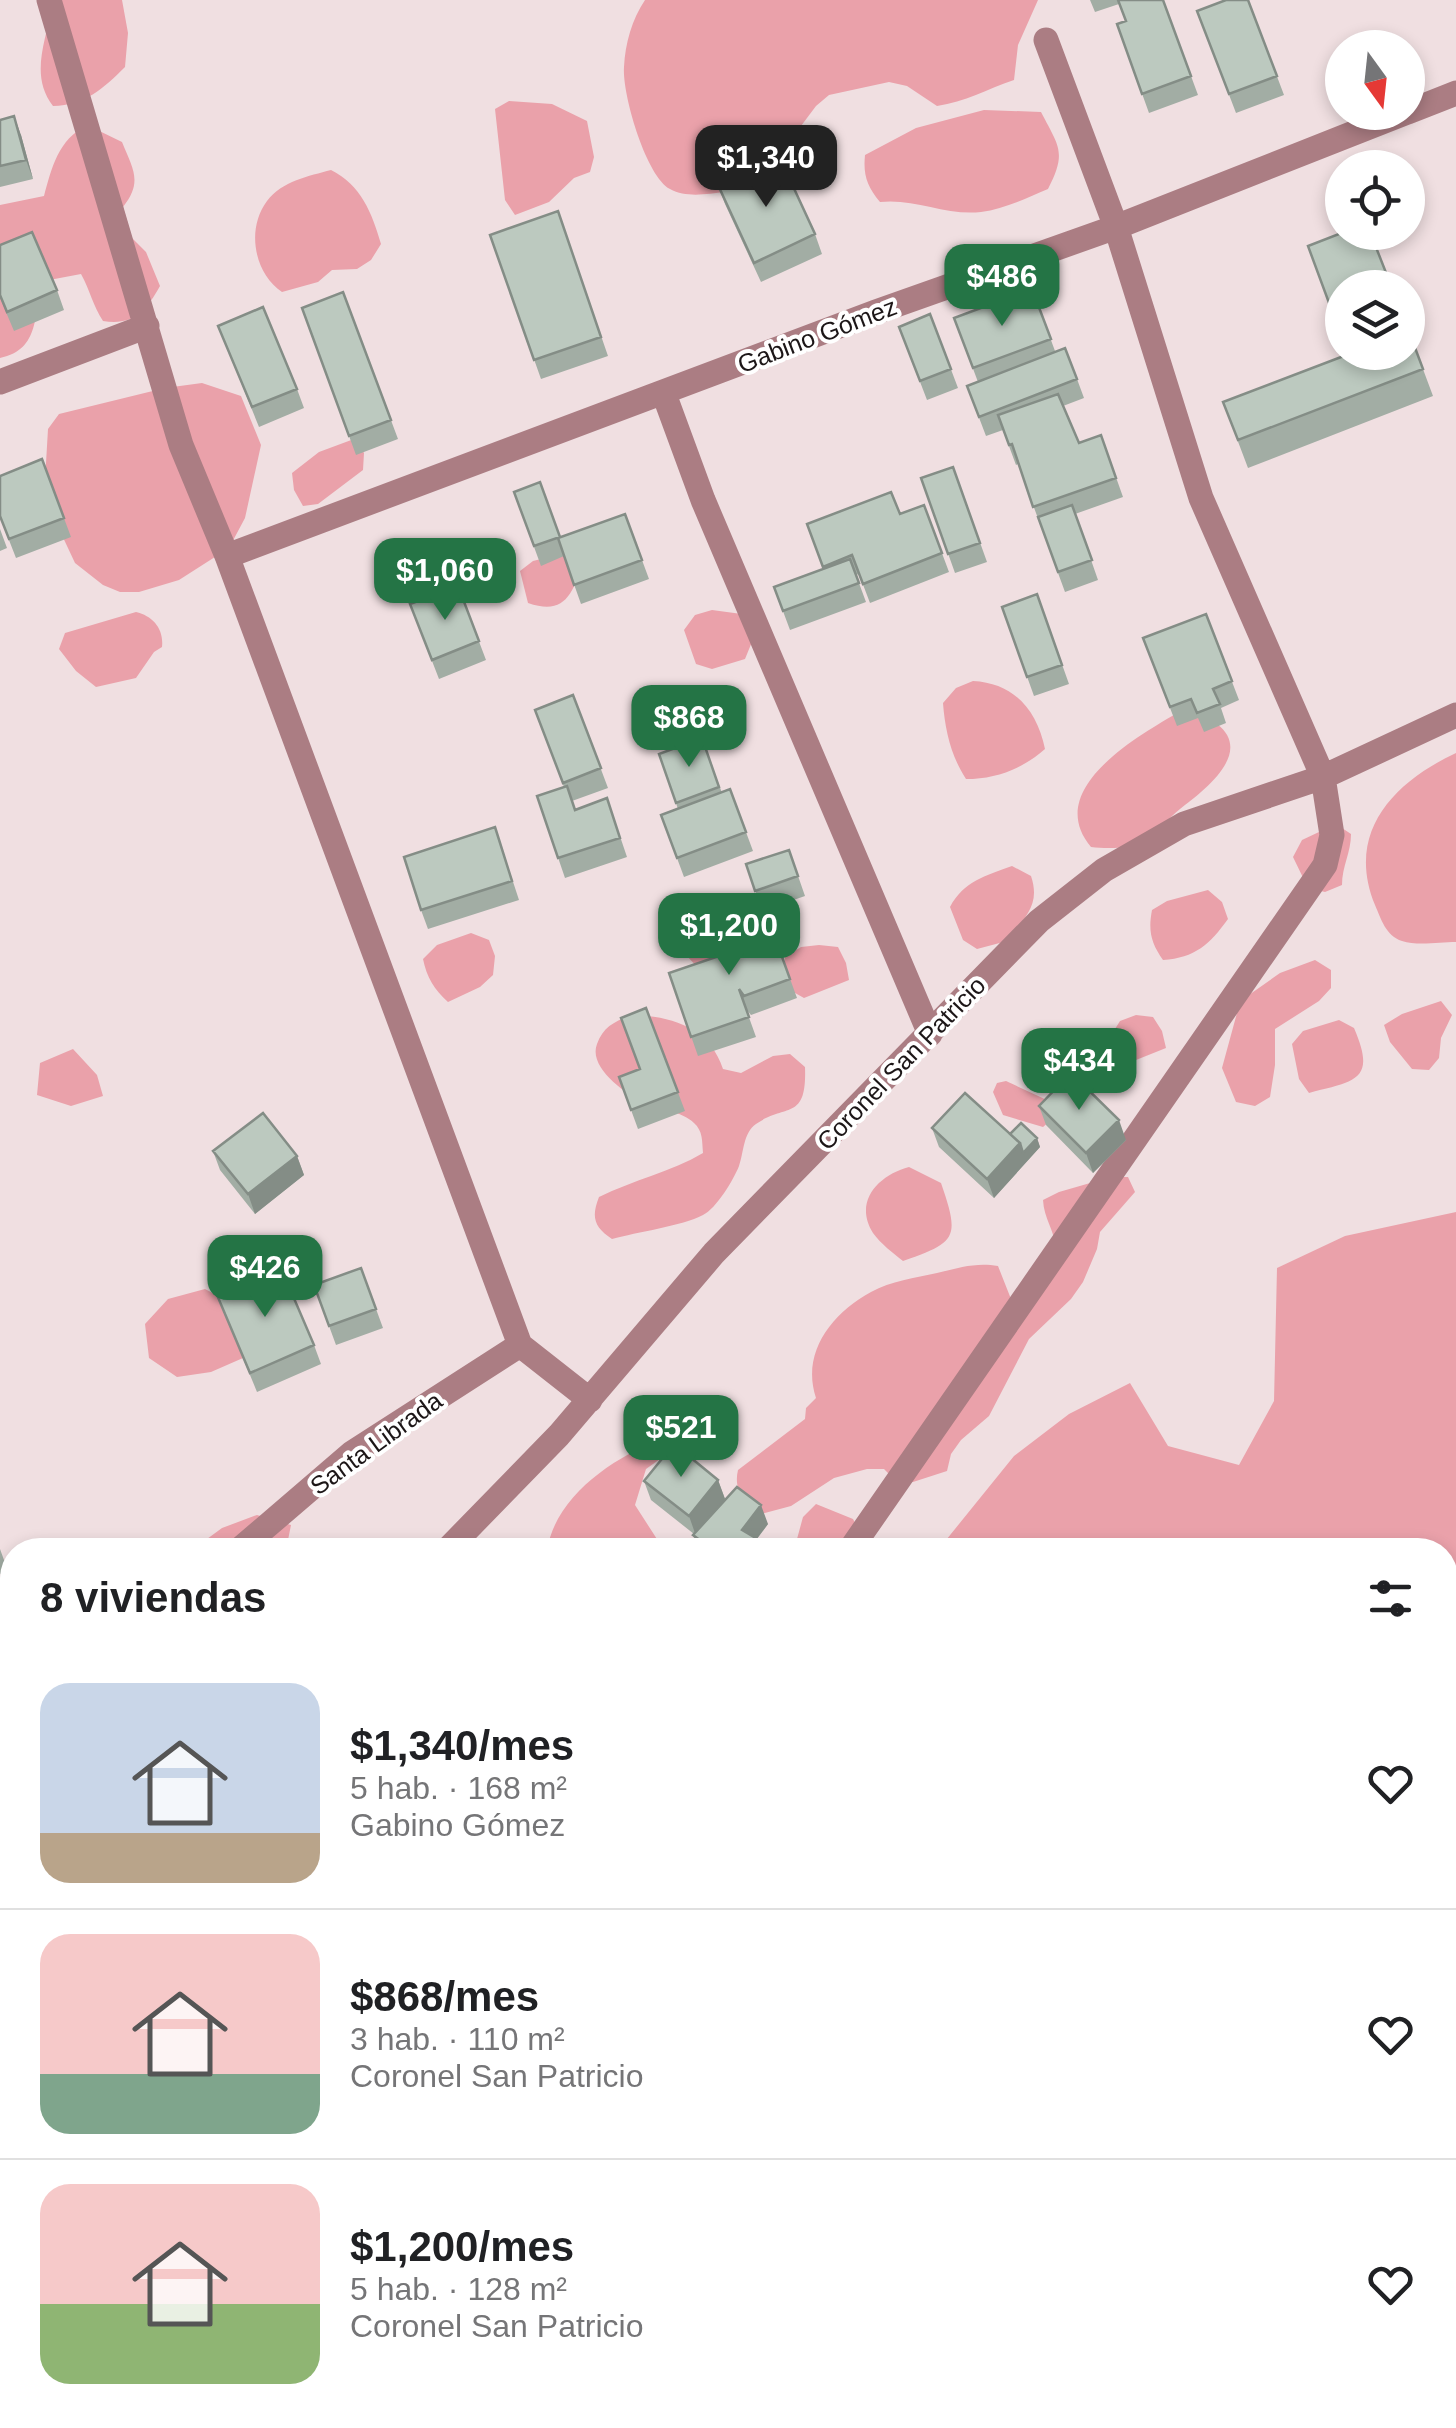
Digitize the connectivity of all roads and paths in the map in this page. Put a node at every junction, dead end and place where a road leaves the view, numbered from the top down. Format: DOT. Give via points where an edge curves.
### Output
graph roads {
  1 [pos="50,0"];
  2 [pos="1046,40"];
  3 [pos="1456,93"];
  4 [pos="1425,105"];
  5 [pos="1361,130"];
  6 [pos="1116,227"];
  7 [pos="148,326"];
  8 [pos="0,382"];
  9 [pos="664,394"];
  10 [pos="226,556"];
  11 [pos="1456,715"];
  12 [pos="1323,778"];
  13 [pos="930,1034"];
  14 [pos="520,1345"];
  15 [pos="590,1400"];
  16 [pos="253,1538"];
  17 [pos="459,1538"];
  18 [pos="858,1538"];
  1 -- 7 [label="street"];
  2 -- 6 [label="street"];
  3 -- 4 [label="street, Gabino Gómez"];
  5 -- 6 [label="street, Gabino Gómez"];
  6 -- 9 [label="street, Gabino Gómez"];
  6 -- 12 [label="street" via="1201,498"];
  7 -- 8 [label="street"];
  7 -- 10 [label="street" via="181,446"];
  9 -- 10 [label="street, Gabino Gómez"];
  9 -- 13 [label="street"];
  10 -- 14 [label="street"];
  11 -- 12 [label="street, Coronel San Patricio"];
  12 -- 13 [label="street, Coronel San Patricio" via="1184,824 1104,870 1039,922"];
  12 -- 18 [label="street" via="1332,835 1326,864"];
  13 -- 15 [label="street, Coronel San Patricio" via="714,1253"];
  14 -- 15 [label="street"];
  14 -- 16 [label="street, Santa Librada" via="352,1453"];
  15 -- 17 [label="street, Coronel San Patricio"];
}
